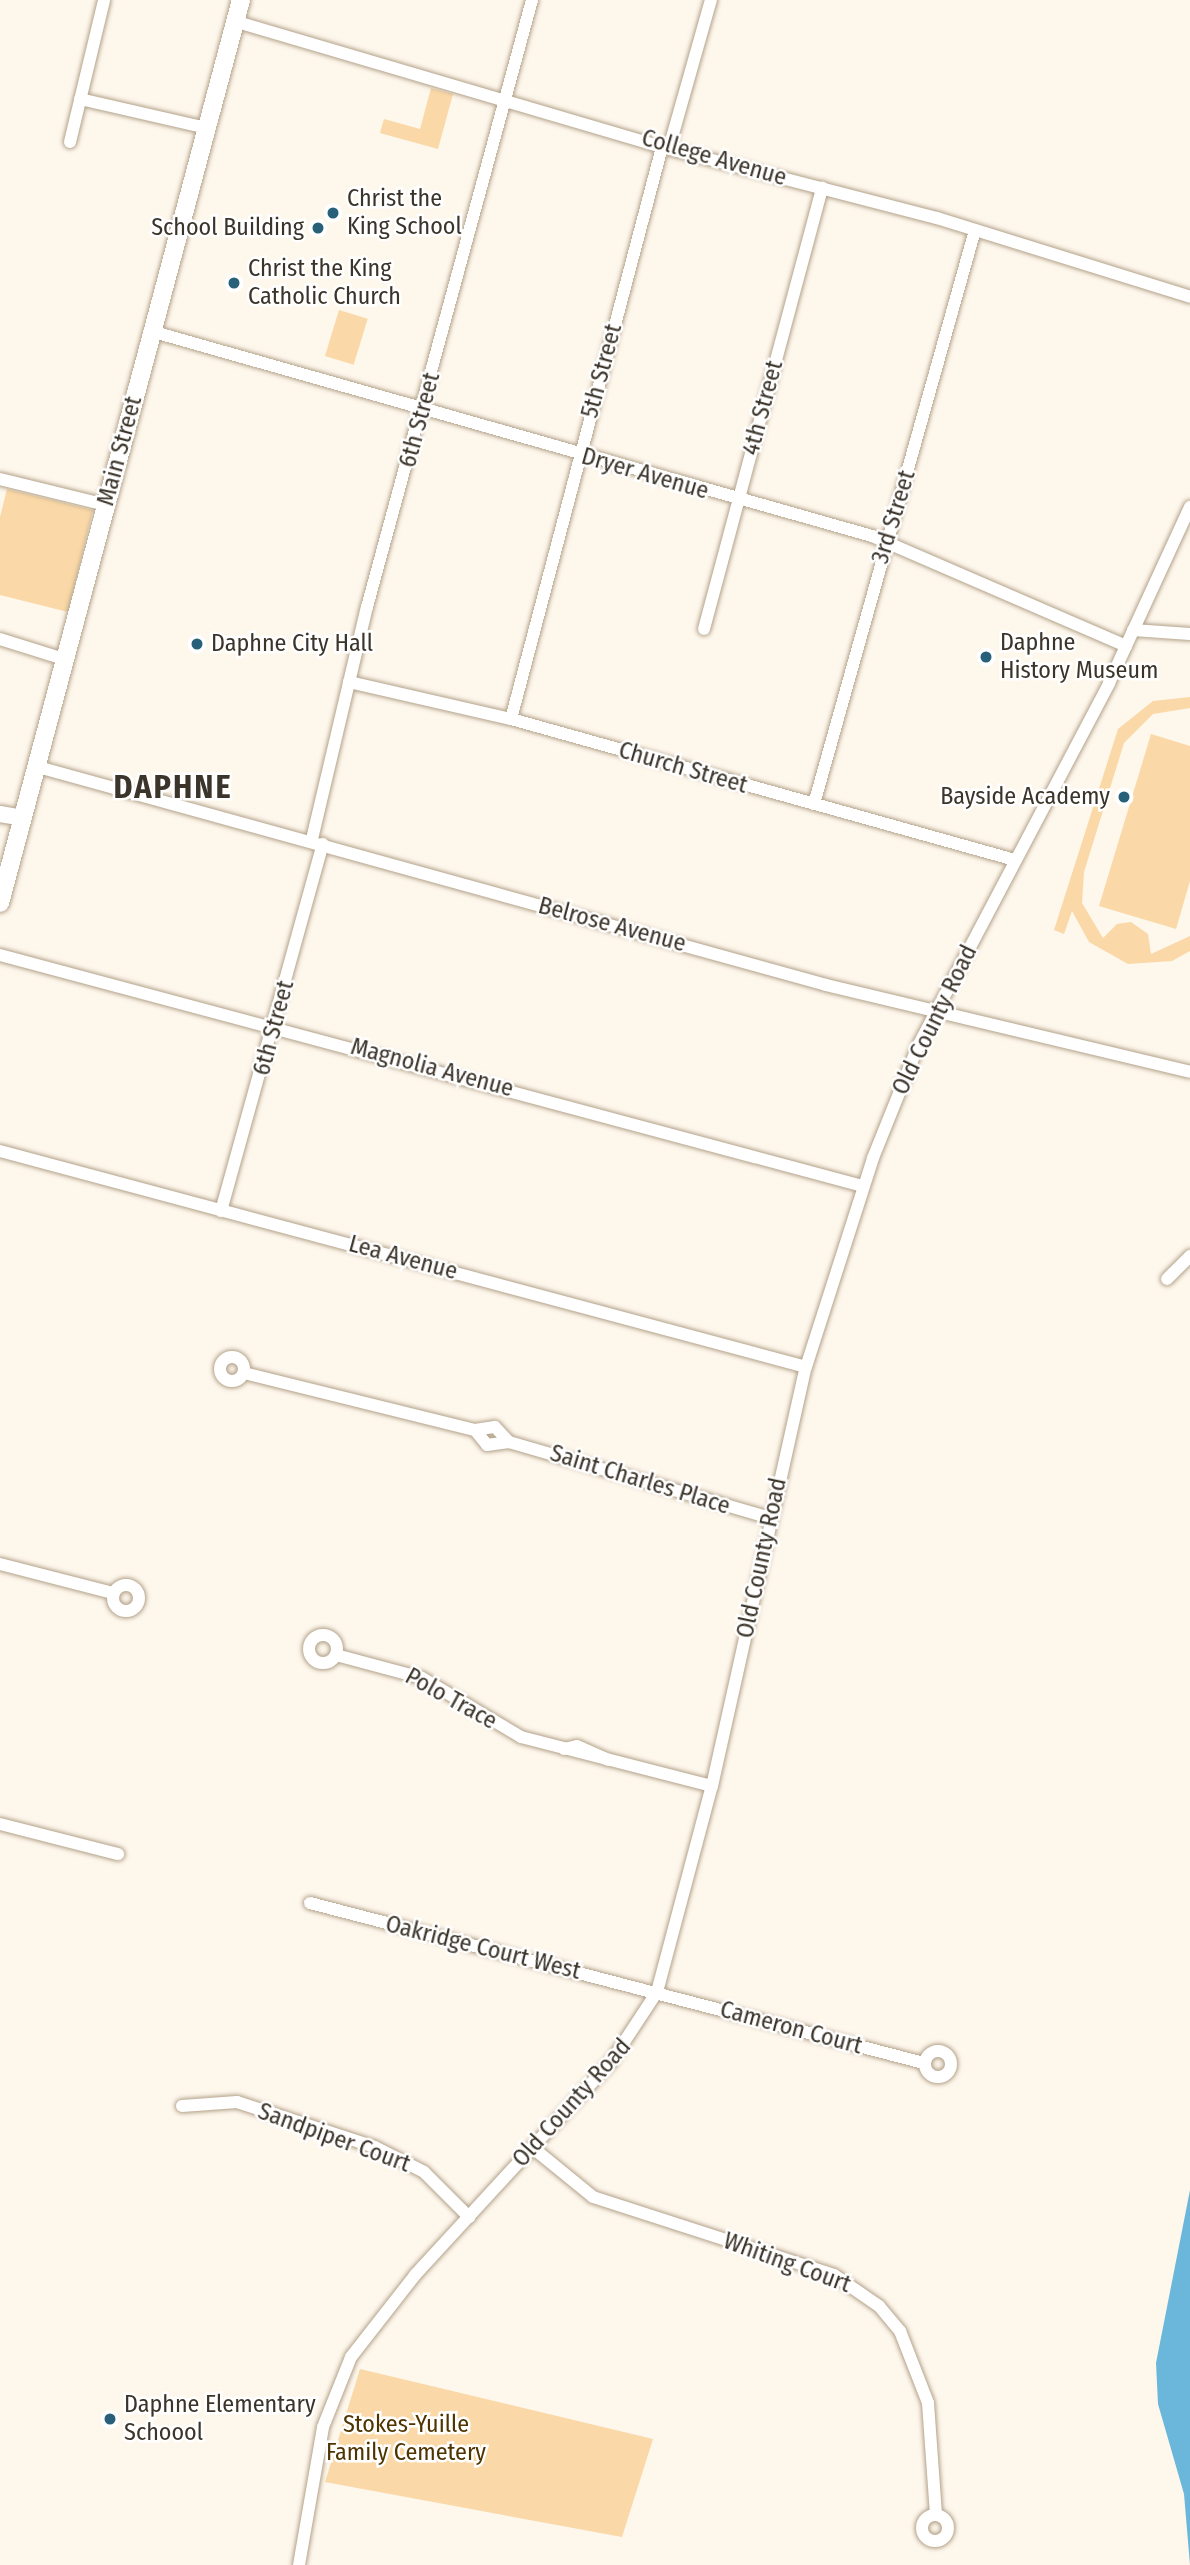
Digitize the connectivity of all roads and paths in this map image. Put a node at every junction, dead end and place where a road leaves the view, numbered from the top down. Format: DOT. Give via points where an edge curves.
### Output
graph roads {
  1 [pos="104,0"];
  2 [pos="532,0"];
  3 [pos="711,0"];
  4 [pos="236,1"];
  5 [pos="237,22"];
  6 [pos="506,98"];
  7 [pos="80,99"];
  8 [pos="207,128"];
  9 [pos="69,142"];
  10 [pos="666,148"];
  11 [pos="822,188"];
  12 [pos="975,230"];
  13 [pos="1190,297"];
  14 [pos="154,332"];
  15 [pos="422,411"];
  16 [pos="581,456"];
  17 [pos="0,479"];
  18 [pos="737,500"];
  19 [pos="107,505"];
  20 [pos="1190,507"];
  21 [pos="886,541"];
  22 [pos="704,629"];
  23 [pos="1133,629"];
  24 [pos="1190,634"];
  25 [pos="0,639"];
  26 [pos="1126,646"];
  27 [pos="66,660"];
  28 [pos="349,682"];
  29 [pos="510,719"];
  30 [pos="38,767"];
  31 [pos="814,804"];
  32 [pos="0,814"];
  33 [pos="23,818"];
  34 [pos="317,842"];
  35 [pos="1015,860"];
  36 [pos="0,903"];
  37 [pos="0,955"];
  38 [pos="937,1009"];
  39 [pos="275,1026"];
  40 [pos="1190,1072"];
  41 [pos="0,1151"];
  42 [pos="863,1186"];
  43 [pos="221,1211"];
  44 [pos="1190,1256"];
  45 [pos="1167,1279"];
  46 [pos="806,1367"];
  47 [pos="244,1373"];
  48 [pos="771,1518"];
  49 [pos="0,1564"];
  50 [pos="113,1593"];
  51 [pos="336,1655"];
  52 [pos="712,1786"];
  53 [pos="0,1824"];
  54 [pos="118,1854"];
  55 [pos="310,1903"];
  56 [pos="657,1992"];
  57 [pos="924,2063"];
  58 [pos="182,2106"];
  59 [pos="533,2148"];
  60 [pos="468,2217"];
  61 [pos="936,2514"];
  62 [pos="299,2565"];
  1 -- 7 [label="street"];
  2 -- 6 [label="street, 6th Street"];
  3 -- 10 [label="street, 5th Street"];
  4 -- 5 [label="main road, Main Street"];
  5 -- 6 [label="street, College Avenue"];
  5 -- 8 [label="main road, Main Street"];
  6 -- 10 [label="street, College Avenue"];
  6 -- 15 [label="street, 6th Street"];
  7 -- 8 [label="street"];
  7 -- 9 [label="street"];
  8 -- 14 [label="main road, Main Street"];
  10 -- 11 [label="street, College Avenue"];
  10 -- 16 [label="street, 5th Street"];
  11 -- 12 [label="street, College Avenue"];
  11 -- 18 [label="street, 4th Street"];
  12 -- 13 [label="street, College Avenue"];
  12 -- 21 [label="street, 3rd Street"];
  14 -- 15 [label="street, Dryer Avenue"];
  14 -- 19 [label="main road, Main Street"];
  15 -- 16 [label="street, Dryer Avenue"];
  15 -- 28 [label="street, 6th Street"];
  16 -- 18 [label="street, Dryer Avenue"];
  16 -- 29 [label="street, 5th Street"];
  17 -- 19 [label="street"];
  18 -- 21 [label="street, Dryer Avenue"];
  18 -- 22 [label="street, 4th Street"];
  19 -- 27 [label="main road, Main Street"];
  20 -- 23 [label="street, Old County Road"];
  21 -- 26 [label="street, Dryer Avenue"];
  21 -- 31 [label="street, 3rd Street"];
  23 -- 24 [label="street"];
  23 -- 26 [label="street, Old County Road"];
  25 -- 27 [label="street"];
  26 -- 35 [label="street, Old County Road"];
  27 -- 30 [label="main road, Main Street"];
  28 -- 29 [label="street, Church Street"];
  28 -- 34 [label="street, 6th Street"];
  29 -- 31 [label="street, Church Street"];
  30 -- 33 [label="main road, Main Street"];
  30 -- 34 [label="street, Belrose Avenue"];
  31 -- 35 [label="street, Church Street"];
  32 -- 33 [label="street"];
  33 -- 36 [label="main road, Main Street"];
  34 -- 38 [label="street, Belrose Avenue" via="826,985"];
  34 -- 39 [label="street, 6th Street"];
  35 -- 38 [label="street, Old County Road"];
  37 -- 39 [label="street, Magnolia Avenue"];
  38 -- 40 [label="street, Belrose Avenue"];
  38 -- 42 [label="street, Old County Road"];
  39 -- 42 [label="street, Magnolia Avenue"];
  39 -- 43 [label="street, 6th Street"];
  41 -- 43 [label="street, Lea Avenue"];
  42 -- 46 [label="street, Old County Road"];
  43 -- 46 [label="street, Lea Avenue"];
  44 -- 45 [label="street"];
  46 -- 48 [label="street, Old County Road"];
  47 -- 48 [label="street, Saint Charles Place" via="475,1430 495,1427 509,1441"];
  48 -- 52 [label="street, Old County Road"];
  49 -- 50 [label="street"];
  51 -- 52 [label="street, Polo Trace" via="422,1678 496,1726 564,1749"];
  52 -- 56 [label="street, Old County Road"];
  53 -- 54 [label="street"];
  55 -- 56 [label="street, Oakridge Court West"];
  56 -- 57 [label="street, Cameron Court"];
  56 -- 59 [label="street, Old County Road" via="635,2033"];
  58 -- 60 [label="street, Sandpiper Court" via="237,2102 375,2147 424,2172"];
  59 -- 60 [label="street, Old County Road"];
  59 -- 61 [label="street, Whiting Court" via="593,2197 834,2275 879,2306 900,2331 928,2403"];
  60 -- 62 [label="street, Old County Road" via="365,2336 340,2376 323,2427"];
}
